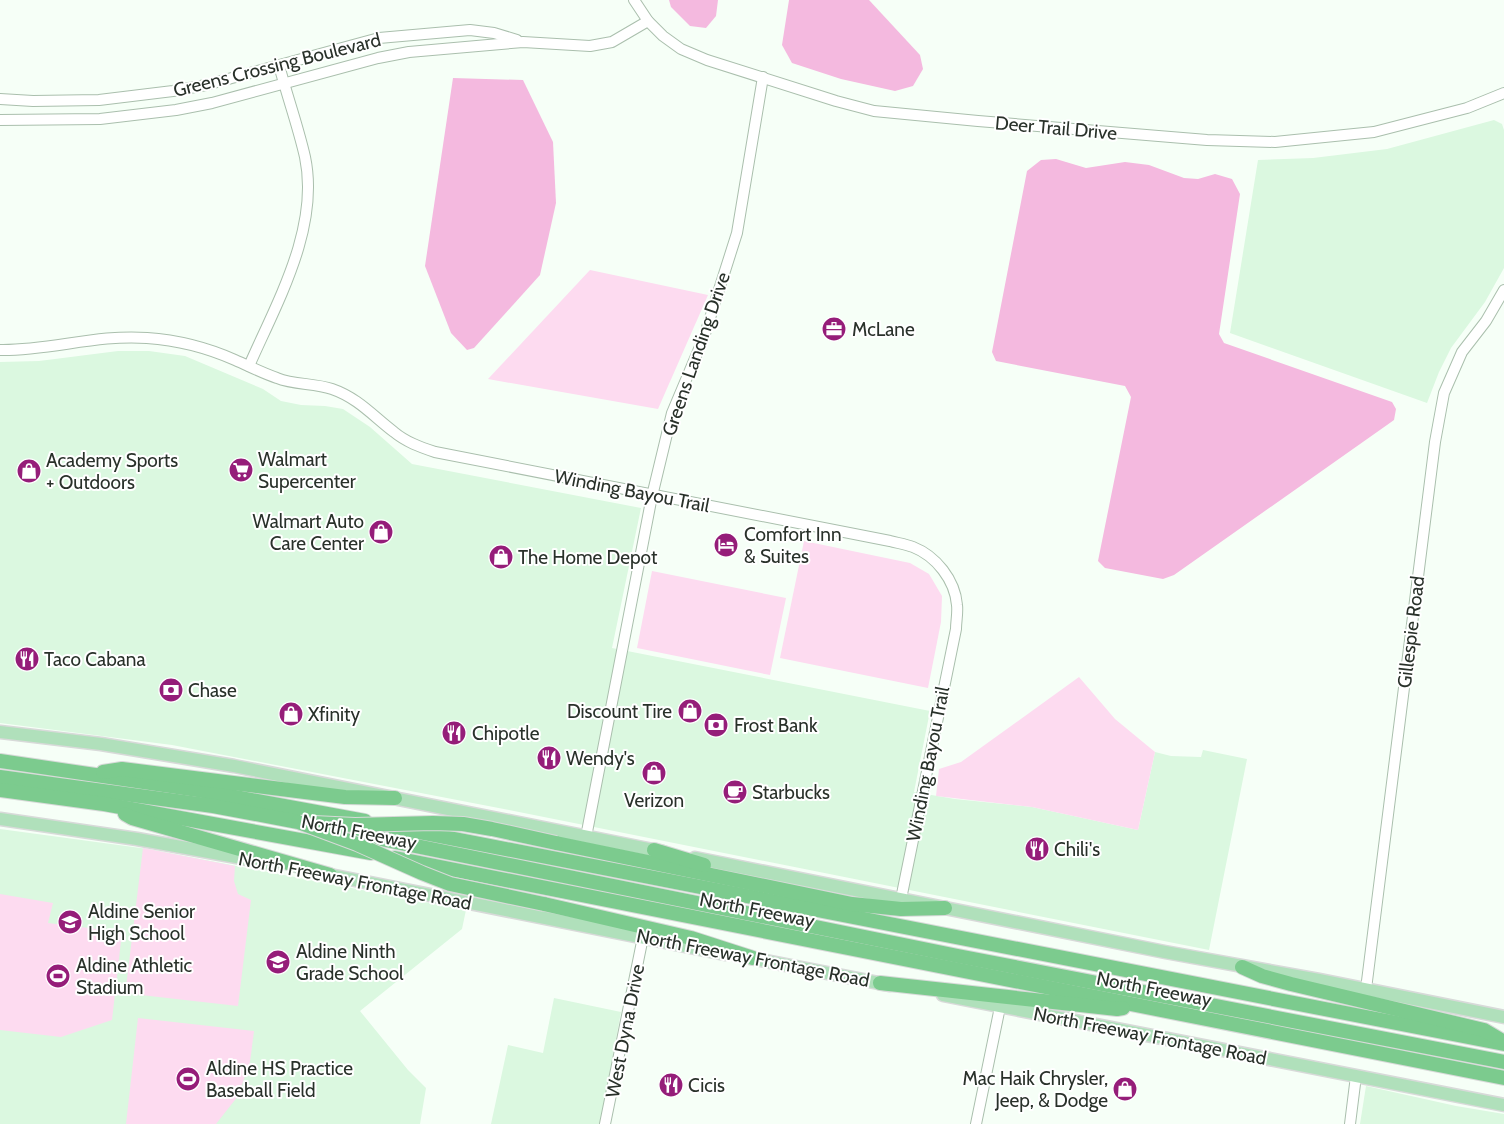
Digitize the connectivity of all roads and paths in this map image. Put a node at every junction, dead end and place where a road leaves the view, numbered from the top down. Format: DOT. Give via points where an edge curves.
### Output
graph roads {
  1 [pos="634,0"];
  2 [pos="648,21"];
  3 [pos="523,42"];
  4 [pos="279,65"];
  5 [pos="763,78"];
  6 [pos="284,83"];
  7 [pos="206,85"];
  8 [pos="1503,95"];
  9 [pos="0,98"];
  10 [pos="212,104"];
  11 [pos="0,120"];
  12 [pos="1504,290"];
  13 [pos="0,350"];
  14 [pos="249,366"];
  15 [pos="652,496"];
  16 [pos="0,732"];
  17 [pos="0,761"];
  18 [pos="90,774"];
  19 [pos="0,777"];
  20 [pos="0,790"];
  21 [pos="395,798"];
  22 [pos="104,804"];
  23 [pos="0,820"];
  24 [pos="298,822"];
  25 [pos="586,836"];
  26 [pos="654,850"];
  27 [pos="330,875"];
  28 [pos="793,892"];
  29 [pos="901,899"];
  30 [pos="945,908"];
  31 [pos="643,937"];
  32 [pos="753,958"];
  33 [pos="1242,966"];
  34 [pos="880,983"];
  35 [pos="1366,989"];
  36 [pos="1140,1005"];
  37 [pos="1000,1006"];
  38 [pos="1504,1018"];
  39 [pos="1504,1043"];
  40 [pos="1504,1062"];
  41 [pos="1356,1076"];
  42 [pos="1504,1078"];
  43 [pos="1504,1105"];
  44 [pos="605,1124"];
  45 [pos="976,1124"];
  46 [pos="1350,1124"];
  1 -- 2 [label="street, Deer Trail Drive"];
  2 -- 3 [label="street, Greens Crossing Boulevard" via="612,42 590,46"];
  2 -- 5 [label="street, Deer Trail Drive" via="681,49"];
  3 -- 4 [label="street, Greens Crossing Boulevard" via="470,30 379,38"];
  3 -- 6 [label="street, Greens Crossing Boulevard" via="394,55"];
  4 -- 6 [label="street"];
  4 -- 7 [label="street, Greens Crossing Boulevard"];
  5 -- 8 [label="street, Deer Trail Drive" via="874,111 1207,140 1275,142 1367,134 1467,108"];
  5 -- 15 [label="street, Greens Landing Drive" via="736,233 704,337 672,413"];
  6 -- 10 [label="street, Greens Crossing Boulevard"];
  6 -- 14 [label="street" via="305,158 306,214 294,263"];
  7 -- 9 [label="street, Greens Crossing Boulevard" via="98,100"];
  7 -- 10 [label="street"];
  10 -- 11 [label="street, Greens Crossing Boulevard" via="100,120"];
  12 -- 35 [label="street, Gillespie Road" via="1462,352 1444,393"];
  13 -- 14 [label="street, Winding Bayou Trail" via="99,338 148,338 214,351"];
  14 -- 15 [label="street, Winding Bayou Trail" via="277,379 330,388 344,394 360,403 395,433 422,448"];
  15 -- 25 [label="street, Greens Landing Drive"];
  15 -- 29 [label="street, Winding Bayou Trail" via="912,547 926,553 949,577 955,590 956,629"];
  16 -- 21 [label="main road" via="161,753"];
  17 -- 18 [label="highway, North Freeway"];
  18 -- 21 [label="highway" via="122,768 345,797"];
  18 -- 39 [label="highway, North Freeway" via="300,808"];
  19 -- 24 [label="highway, North Freeway" via="212,806"];
  20 -- 22 [label="highway, North Freeway"];
  21 -- 25 [label="main road"];
  22 -- 27 [label="highway" via="132,818"];
  22 -- 36 [label="highway, North Freeway" via="324,844"];
  23 -- 27 [label="main road, North Freeway Frontage Road" via="137,839"];
  24 -- 28 [label="highway, bridge" via="463,824"];
  24 -- 32 [label="highway, bridge" via="450,884 691,938"];
  24 -- 40 [label="highway, North Freeway, bridge" via="948,954"];
  25 -- 26 [label="main road"];
  26 -- 28 [label="highway"];
  26 -- 29 [label="main road"];
  27 -- 31 [label="main road, North Freeway Frontage Road"];
  28 -- 30 [label="highway" via="878,908"];
  29 -- 30 [label="main road"];
  30 -- 33 [label="main road"];
  31 -- 32 [label="main road, North Freeway Frontage Road"];
  31 -- 44 [label="street, West Dyna Drive"];
  32 -- 34 [label="main road, North Freeway Frontage Road"];
  33 -- 35 [label="main road"];
  33 -- 39 [label="highway" via="1291,984 1484,1030"];
  34 -- 36 [label="highway" via="1117,1010"];
  34 -- 37 [label="main road, North Freeway Frontage Road"];
  35 -- 38 [label="main road"];
  36 -- 42 [label="highway, North Freeway"];
  37 -- 41 [label="main road, North Freeway Frontage Road"];
  37 -- 45 [label="street"];
  41 -- 43 [label="main road, North Freeway Frontage Road"];
  41 -- 46 [label="street"];
}
